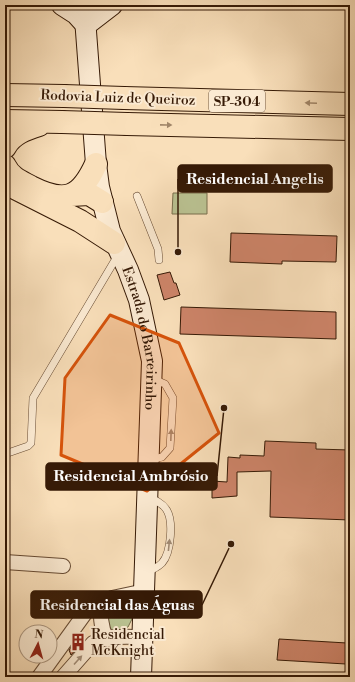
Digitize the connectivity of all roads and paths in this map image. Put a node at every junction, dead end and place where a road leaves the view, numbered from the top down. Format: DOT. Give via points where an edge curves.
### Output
graph roads {
  1 [pos="62,5"];
  2 [pos="84,5"];
  3 [pos="112,5"];
  4 [pos="86,24"];
  5 [pos="5,88"];
  6 [pos="5,95"];
  7 [pos="37,95"];
  8 [pos="350,104"];
  9 [pos="5,121"];
  10 [pos="55,122"];
  11 [pos="350,129"];
  12 [pos="5,147"];
  13 [pos="96,164"];
  14 [pos="5,166"];
  15 [pos="5,183"];
  16 [pos="72,195"];
  17 [pos="137,196"];
  18 [pos="103,205"];
  19 [pos="80,221"];
  20 [pos="117,248"];
  21 [pos="159,260"];
  22 [pos="5,454"];
  23 [pos="5,562"];
  24 [pos="63,566"];
  25 [pos="145,581"];
  26 [pos="103,602"];
  27 [pos="143,637"];
  28 [pos="107,638"];
  29 [pos="43,675"];
  30 [pos="63,677"];
  31 [pos="141,677"];
  1 -- 4 [label="main road"];
  2 -- 4 [label="main road, Estrada do Barreirinho"];
  3 -- 4 [label="main road"];
  4 -- 13 [label="main road, Estrada do Barreirinho"];
  5 -- 7 [label="highway"];
  6 -- 7 [label="highway, Rodovia Luiz de Queiroz / SP-304"];
  8 -- 7 [label="highway, Rodovia Luiz de Queiroz / SP-304, one-way, bridge"];
  9 -- 10 [label="highway, Rodovia Luiz de Queiroz / SP-304"];
  10 -- 11 [label="highway, Rodovia Luiz de Queiroz / SP-304, one-way, bridge"];
  10 -- 12 [label="highway" via="17,134"];
  13 -- 16 [label="highway" via="88,180"];
  13 -- 18 [label="main road, Estrada do Barreirinho"];
  14 -- 16 [label="highway" via="13,178 46,195"];
  15 -- 19 [label="highway"];
  16 -- 18 [label="highway" via="89,194"];
  17 -- 21 [label="lane" via="158,249"];
  18 -- 19 [label="highway" via="96,218"];
  18 -- 20 [label="main road, Estrada do Barreirinho"];
  19 -- 20 [label="highway"];
  20 -- 22 [label="lane" via="33,398 31,443"];
  20 -- 25 [label="main road, Estrada do Barreirinho" via="139,300 152,361"];
  23 -- 24 [label="street"];
  25 -- 26 [label="street" via="133,592"];
  25 -- 27 [label="main road, Estrada do Barreirinho"];
  26 -- 28 [label="street" via="101,619"];
  26 -- 29 [label="street" via="86,612 72,628"];
  27 -- 28 [label="street"];
  27 -- 31 [label="main road, Estrada do Barreirinho"];
  30 -- 28 [label="street, one-way" via="93,644"];
}
